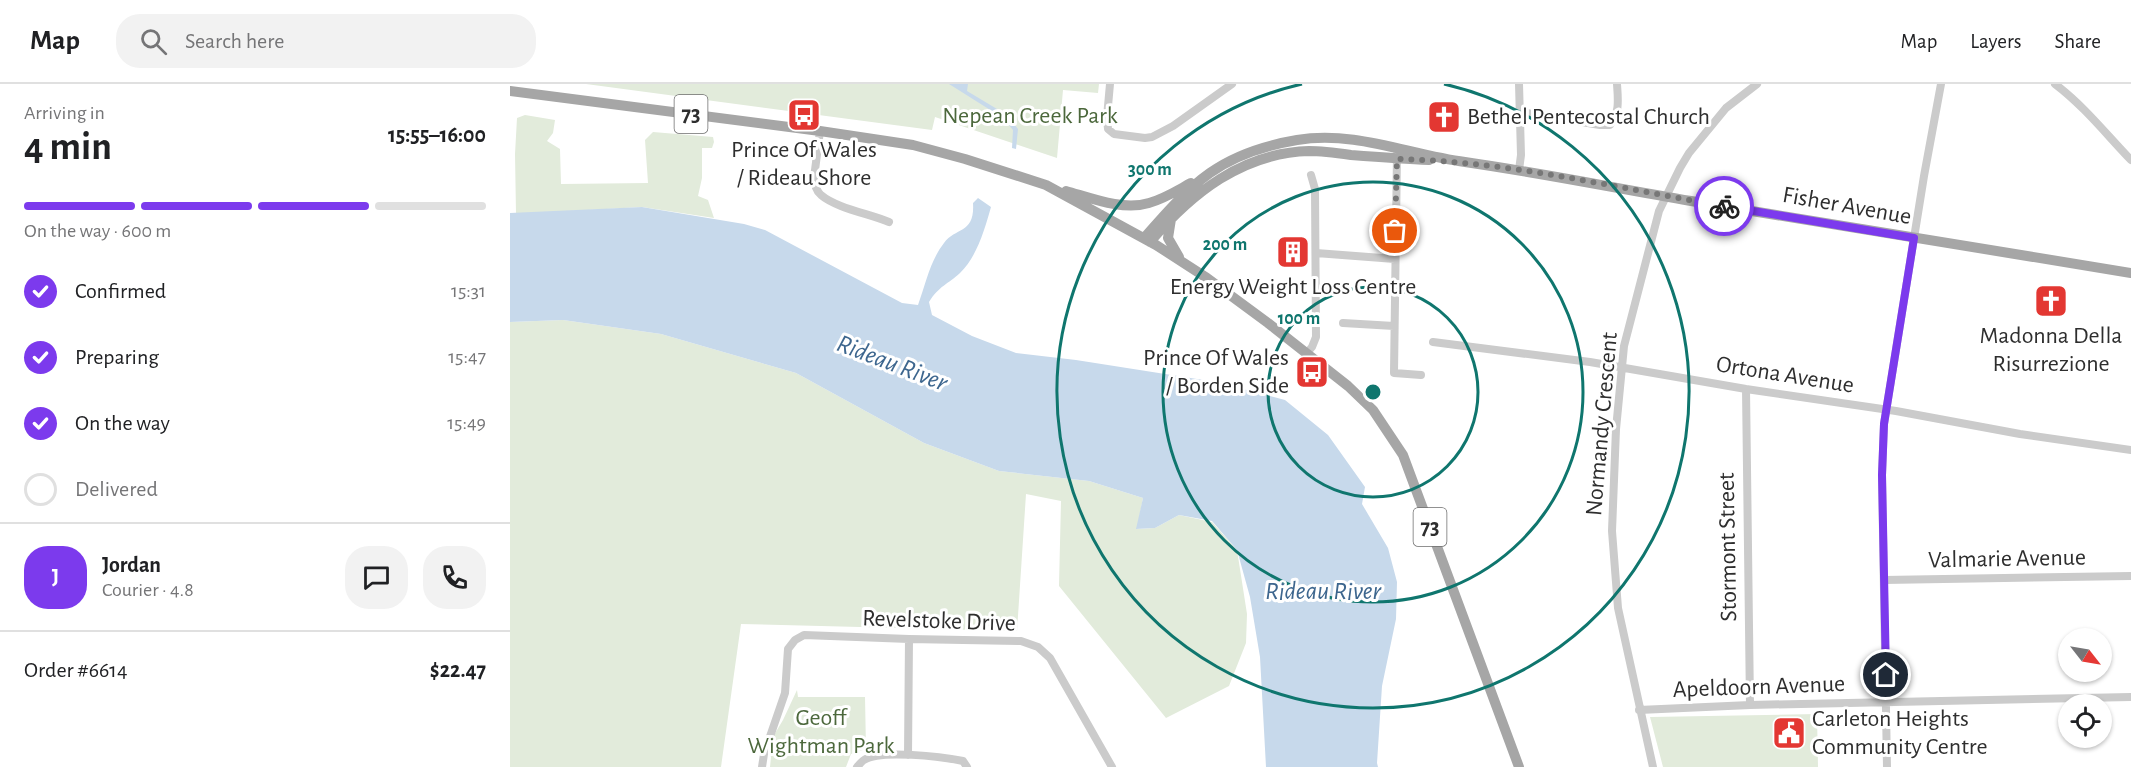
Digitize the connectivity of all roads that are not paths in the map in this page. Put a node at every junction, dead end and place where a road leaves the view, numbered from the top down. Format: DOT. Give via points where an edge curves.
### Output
graph roads {
  1 [pos="1110,84"];
  2 [pos="1233,84"];
  3 [pos="1519,84"];
  4 [pos="1617,84"];
  5 [pos="1757,84"];
  6 [pos="1941,84"];
  7 [pos="2055,84"];
  8 [pos="510,90"];
  9 [pos="1520,112"];
  10 [pos="820,131"];
  11 [pos="1397,153"];
  12 [pos="1259,154"];
  13 [pos="2131,160"];
  14 [pos="1519,170"];
  15 [pos="1204,175"];
  16 [pos="1311,175"];
  17 [pos="1046,185"];
  18 [pos="1666,196"];
  19 [pos="1172,216"];
  20 [pos="889,222"];
  21 [pos="1914,238"];
  22 [pos="1147,239"];
  23 [pos="1316,253"];
  24 [pos="1395,259"];
  25 [pos="1183,262"];
  26 [pos="2131,273"];
  27 [pos="1343,323"];
  28 [pos="1394,326"];
  29 [pos="1433,342"];
  30 [pos="1306,354"];
  31 [pos="1622,368"];
  32 [pos="1421,375"];
  33 [pos="1746,389"];
  34 [pos="1886,410"];
  35 [pos="2131,450"];
  36 [pos="2131,576"];
  37 [pos="1884,580"];
  38 [pos="909,639"];
  39 [pos="2131,697"];
  40 [pos="1886,703"];
  41 [pos="1750,705"];
  42 [pos="1639,710"];
  43 [pos="908,754"];
  44 [pos="762,767"];
  45 [pos="857,767"];
  46 [pos="967,767"];
  47 [pos="1112,767"];
  48 [pos="1519,767"];
  49 [pos="1653,767"];
  50 [pos="1887,767"];
  1 -- 2 [label="street" via="1108,129 1114,134 1145,138 1173,126"];
  3 -- 9 [label="street"];
  4 -- 9 [label="street" via="1618,109 1610,125"];
  5 -- 18 [label="street, Normandy Crescent" via="1726,108 1689,153"];
  6 -- 21 [label="street"];
  7 -- 13 [label="street"];
  8 -- 10 [label="main road, 73"];
  9 -- 14 [label="street"];
  10 -- 17 [label="main road, 73" via="913,145"];
  10 -- 20 [label="street" via="814,178 819,193"];
  11 -- 12 [label="main road, Fisher Avenue" via="1329,138 1299,139"];
  11 -- 14 [label="main road, Fisher Avenue"];
  11 -- 24 [label="street"];
  12 -- 15 [label="main road, Fisher Avenue" via="1223,163"];
  12 -- 19 [label="main road, Fisher Avenue"];
  14 -- 18 [label="main road, Fisher Avenue"];
  15 -- 17 [label="main road" via="1161,199 1134,206"];
  15 -- 22 [label="main road, Fisher Avenue" via="1173,205"];
  16 -- 23 [label="street" via="1316,189"];
  17 -- 22 [label="main road, 73"];
  18 -- 21 [label="main road, Fisher Avenue"];
  18 -- 31 [label="street, Normandy Crescent" via="1627,335"];
  19 -- 22 [label="main road, Fisher Avenue"];
  19 -- 25 [label="main road" via="1168,238"];
  21 -- 26 [label="main road, Fisher Avenue"];
  21 -- 34 [label="street"];
  22 -- 25 [label="main road, 73"];
  23 -- 24 [label="street"];
  23 -- 30 [label="street" via="1316,337"];
  24 -- 28 [label="street"];
  25 -- 30 [label="main road, 73"];
  27 -- 28 [label="street"];
  28 -- 32 [label="street" via="1394,373"];
  29 -- 31 [label="street, Ortona Avenue"];
  30 -- 48 [label="main road, 73" via="1372,410 1403,455"];
  31 -- 33 [label="street, Ortona Avenue"];
  31 -- 42 [label="street, Normandy Crescent" via="1612,531 1618,608"];
  33 -- 34 [label="street, Ortona Avenue"];
  33 -- 41 [label="street, Stormont Street"];
  34 -- 35 [label="street, Ortona Avenue"];
  34 -- 37 [label="street" via="1882,475"];
  36 -- 37 [label="street, Valmarie Avenue"];
  37 -- 40 [label="street"];
  38 -- 43 [label="street"];
  38 -- 44 [label="street, Revelstoke Drive" via="804,635 795,640 789,646 785,693"];
  38 -- 47 [label="street, Revelstoke Drive" via="1021,641 1038,647 1050,658"];
  39 -- 40 [label="street, Apeldoorn Avenue"];
  40 -- 41 [label="street, Apeldoorn Avenue"];
  40 -- 50 [label="street"];
  41 -- 42 [label="street, Apeldoorn Avenue"];
  42 -- 49 [label="street, Normandy Crescent"];
  43 -- 45 [label="street" via="872,756"];
  43 -- 46 [label="street" via="963,761"];
}
